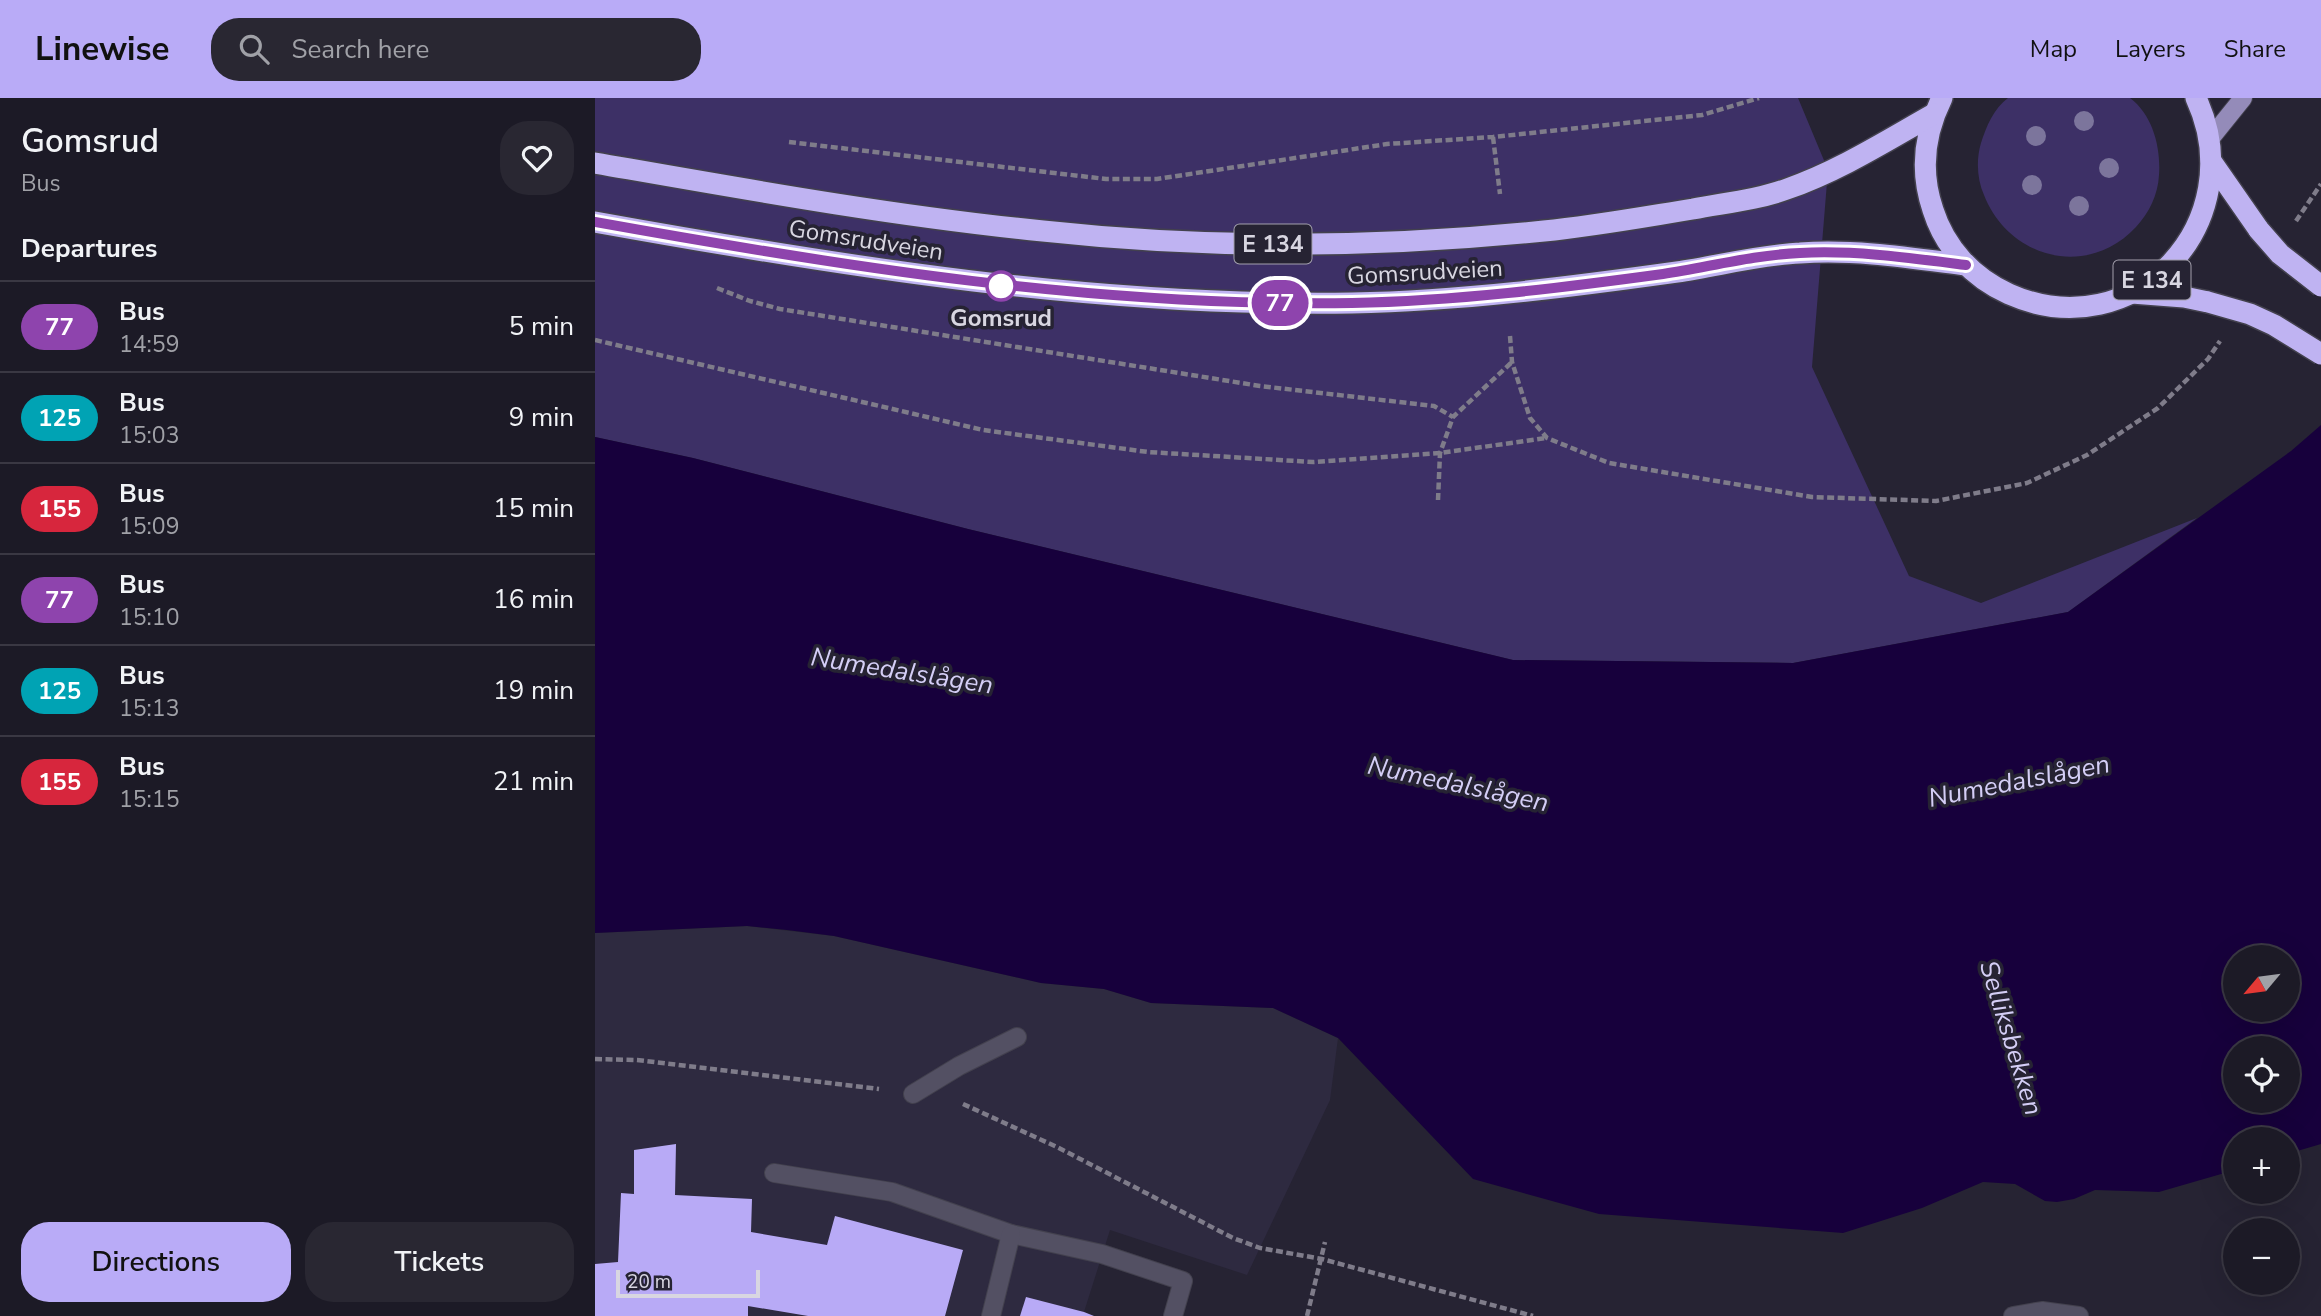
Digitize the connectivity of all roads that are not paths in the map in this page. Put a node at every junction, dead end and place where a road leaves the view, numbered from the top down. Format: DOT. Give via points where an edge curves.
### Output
graph roads {
  1 [pos="2196,98"];
  2 [pos="2243,98"];
  3 [pos="1938,106"];
  4 [pos="2210,139"];
  5 [pos="2211,161"];
  6 [pos="595,163"];
  7 [pos="595,222"];
  8 [pos="1966,265"];
  9 [pos="2321,286"];
  10 [pos="2132,293"];
  11 [pos="2321,354"];
  12 [pos="1017,1037"];
  13 [pos="913,1094"];
  14 [pos="774,1172"];
  15 [pos="1011,1234"];
  16 [pos="991,1316"];
  17 [pos="1173,1316"];
  18 [pos="2013,1316"];
  19 [pos="2079,1316"];
  1 -- 4 [label="highway, E 134"];
  2 -- 4 [label="main road"];
  3 -- 6 [label="highway, Gomsrudveien / E 134" via="1822,176 1747,200 1592,226 1334,244 1217,243 1045,232 902,214"];
  3 -- 8 [label="highway, E 134" via="1924,160 1927,193 1938,227"];
  4 -- 5 [label="highway, E 134"];
  5 -- 9 [label="highway, bridge" via="2280,254"];
  5 -- 10 [label="highway, E 134" via="2208,198 2190,239 2162,273"];
  7 -- 8 [label="highway, Gomsrudveien" via="1003,286 1205,302 1354,303 1519,292 1802,252 1851,252"];
  8 -- 10 [label="highway, E 134" via="1994,287 2038,304 2062,308 2098,305"];
  10 -- 11 [label="highway, E 134, bridge" via="2184,297 2251,314"];
  12 -- 13 [label="lane"];
  14 -- 15 [label="lane" via="892,1192"];
  15 -- 16 [label="lane"];
  15 -- 17 [label="lane" via="1102,1254 1183,1281"];
  18 -- 19 [label="lane" via="2042,1311"];
}
